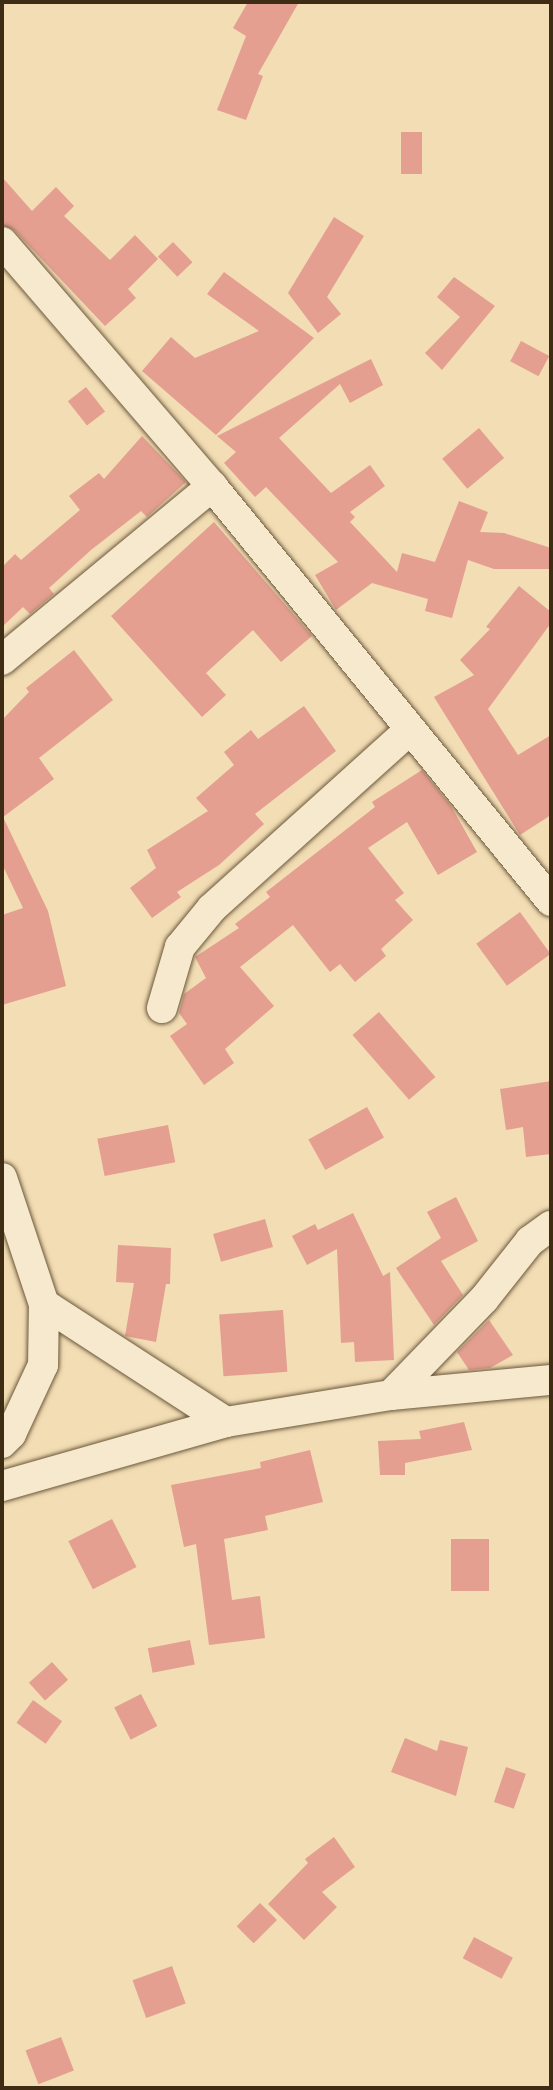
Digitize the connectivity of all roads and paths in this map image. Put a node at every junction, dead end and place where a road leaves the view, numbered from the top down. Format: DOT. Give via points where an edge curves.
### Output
graph roads {
  1 [pos="4,249"];
  2 [pos="212,485"];
  3 [pos="2,660"];
  4 [pos="410,730"];
  5 [pos="517,860"];
  6 [pos="551,867"];
  7 [pos="551,901"];
  8 [pos="162,1009"];
  9 [pos="2,1178"];
  10 [pos="551,1226"];
  11 [pos="44,1304"];
  12 [pos="551,1380"];
  13 [pos="391,1395"];
  14 [pos="226,1422"];
  15 [pos="2,1443"];
  16 [pos="2,1486"];
  1 -- 2 [label="street"];
  2 -- 3 [label="street"];
  2 -- 4 [label="street"];
  4 -- 5 [label="street"];
  4 -- 8 [label="street" via="212,908 180,947"];
  5 -- 6 [label="street"];
  5 -- 7 [label="street"];
  9 -- 11 [label="street"];
  10 -- 13 [label="street" via="530,1241 484,1298"];
  11 -- 14 [label="street"];
  11 -- 15 [label="street" via="43,1365"];
  12 -- 13 [label="street"];
  13 -- 14 [label="street"];
  14 -- 16 [label="street"];
}
